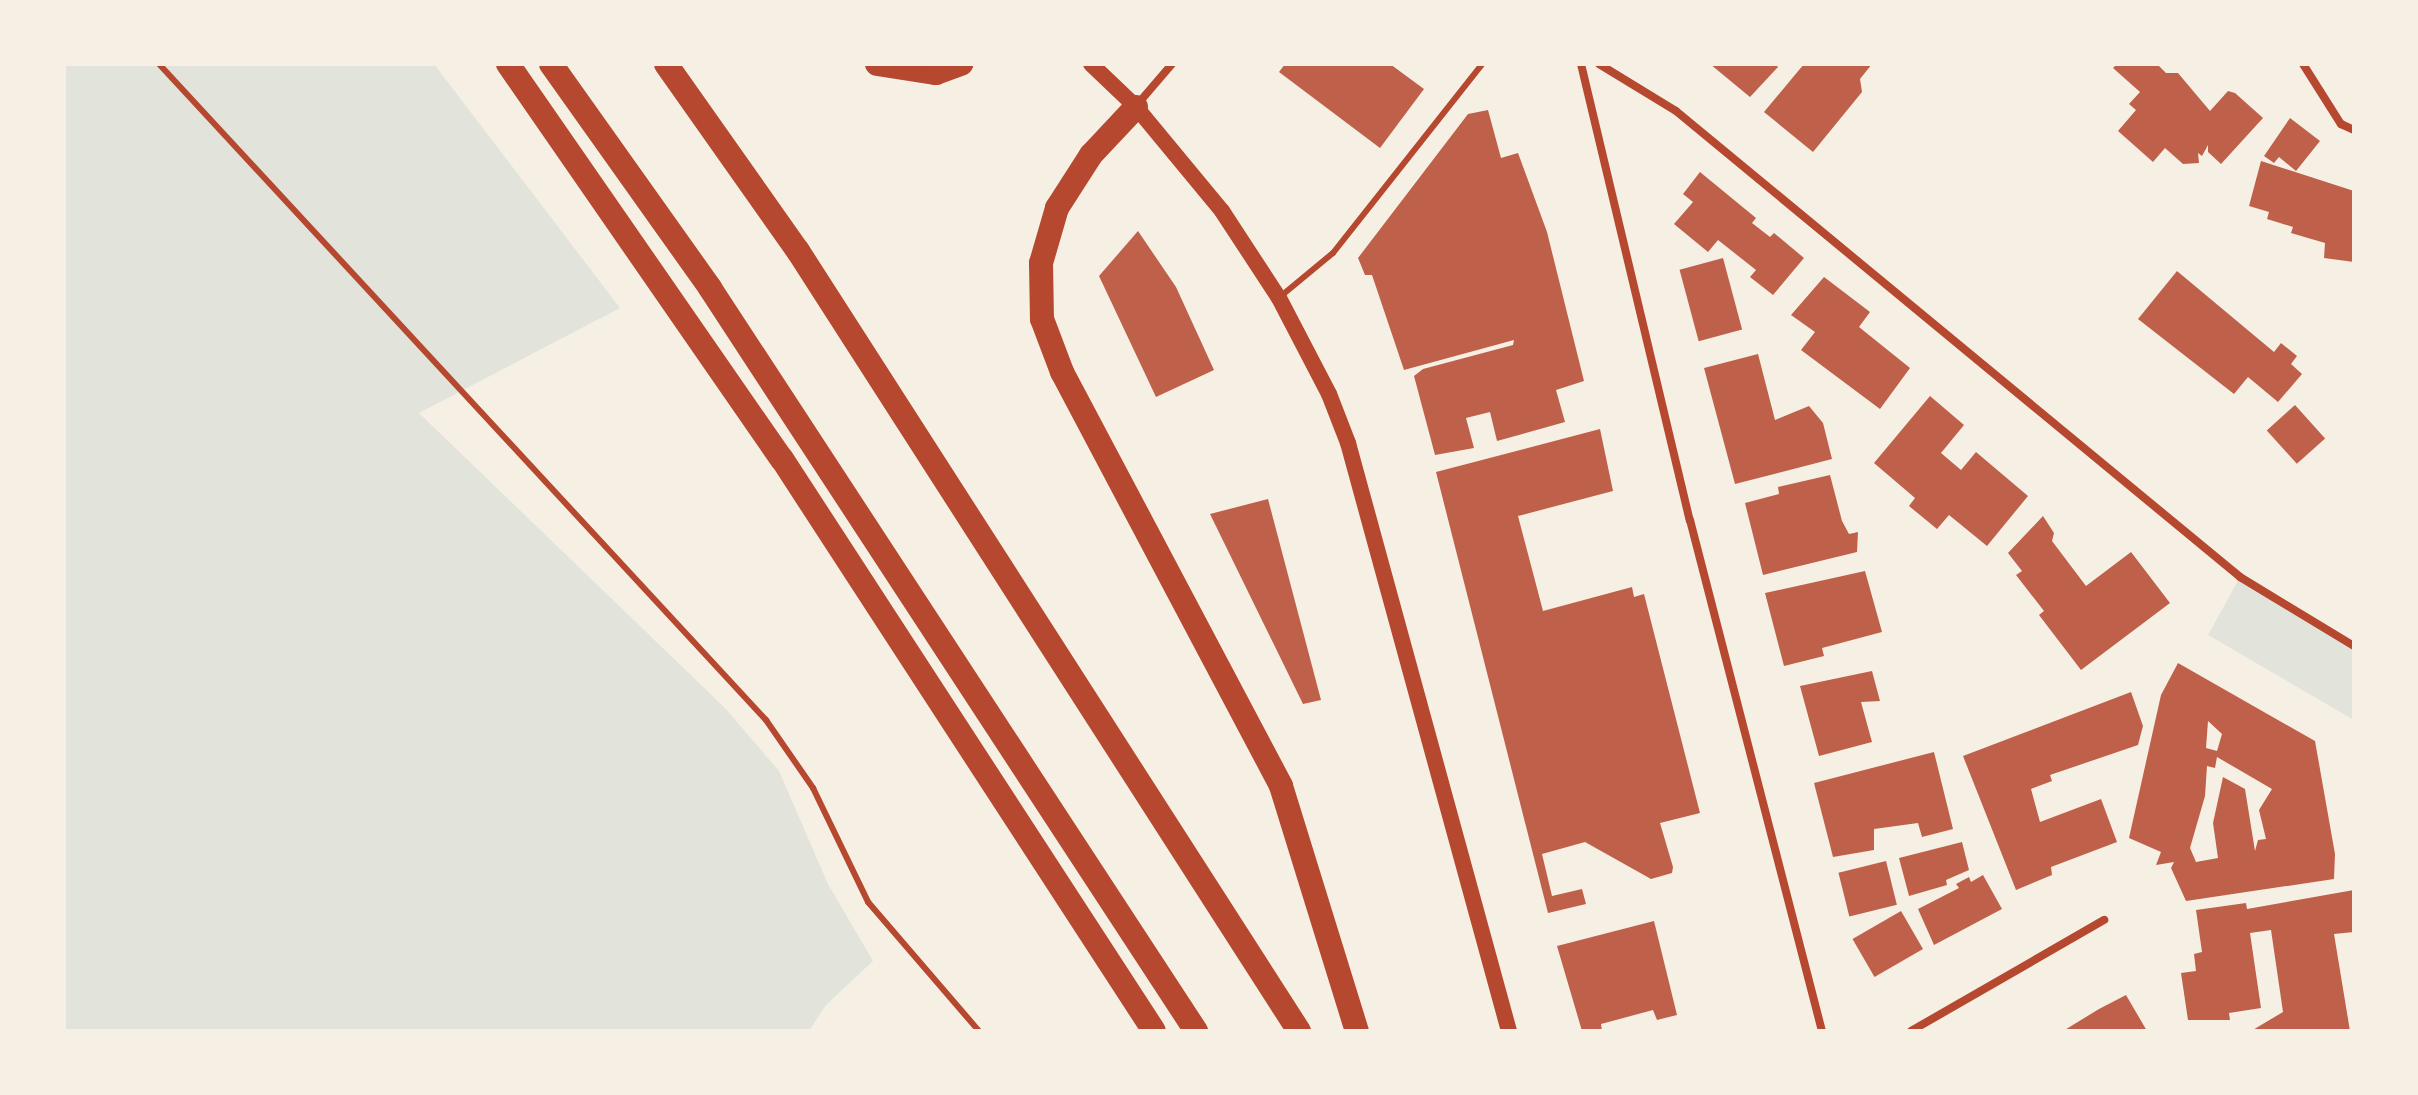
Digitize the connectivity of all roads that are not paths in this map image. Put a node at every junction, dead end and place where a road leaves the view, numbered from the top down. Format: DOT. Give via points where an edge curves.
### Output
graph roads {
  1 [pos="159,64"];
  2 [pos="508,64"];
  3 [pos="551,64"];
  4 [pos="666,64"];
  5 [pos="877,64"];
  6 [pos="961,64"];
  7 [pos="1091,64"];
  8 [pos="1172,64"];
  9 [pos="1482,64"];
  10 [pos="1581,64"];
  11 [pos="1599,64"];
  12 [pos="2303,64"];
  13 [pos="1136,107"];
  14 [pos="2354,130"];
  15 [pos="1279,298"];
  16 [pos="2354,646"];
  17 [pos="2104,920"];
  18 [pos="979,1031"];
  19 [pos="1154,1031"];
  20 [pos="1196,1031"];
  21 [pos="1299,1031"];
  22 [pos="1357,1031"];
  23 [pos="1509,1031"];
  24 [pos="1822,1031"];
  25 [pos="1911,1031"];
  1 -- 18 [label="lane" via="766,720 813,788 868,902"];
  2 -- 19 [label="highway" via="765,434"];
  3 -- 20 [label="highway" via="710,288"];
  4 -- 21 [label="highway" via="824,291"];
  5 -- 6 [label="highway" via="936,73"];
  7 -- 13 [label="main road"];
  8 -- 13 [label="street"];
  9 -- 15 [label="lane" via="1333,253"];
  10 -- 24 [label="street" via="1694,535"];
  11 -- 16 [label="street" via="1676,111 2240,577"];
  12 -- 14 [label="street" via="2341,124"];
  13 -- 15 [label="main road" via="1222,211"];
  13 -- 22 [label="highway" via="1091,155 1057,208 1041,263 1042,319 1062,372 1281,786"];
  15 -- 23 [label="main road" via="1348,443"];
  17 -- 25 [label="street"];
}
